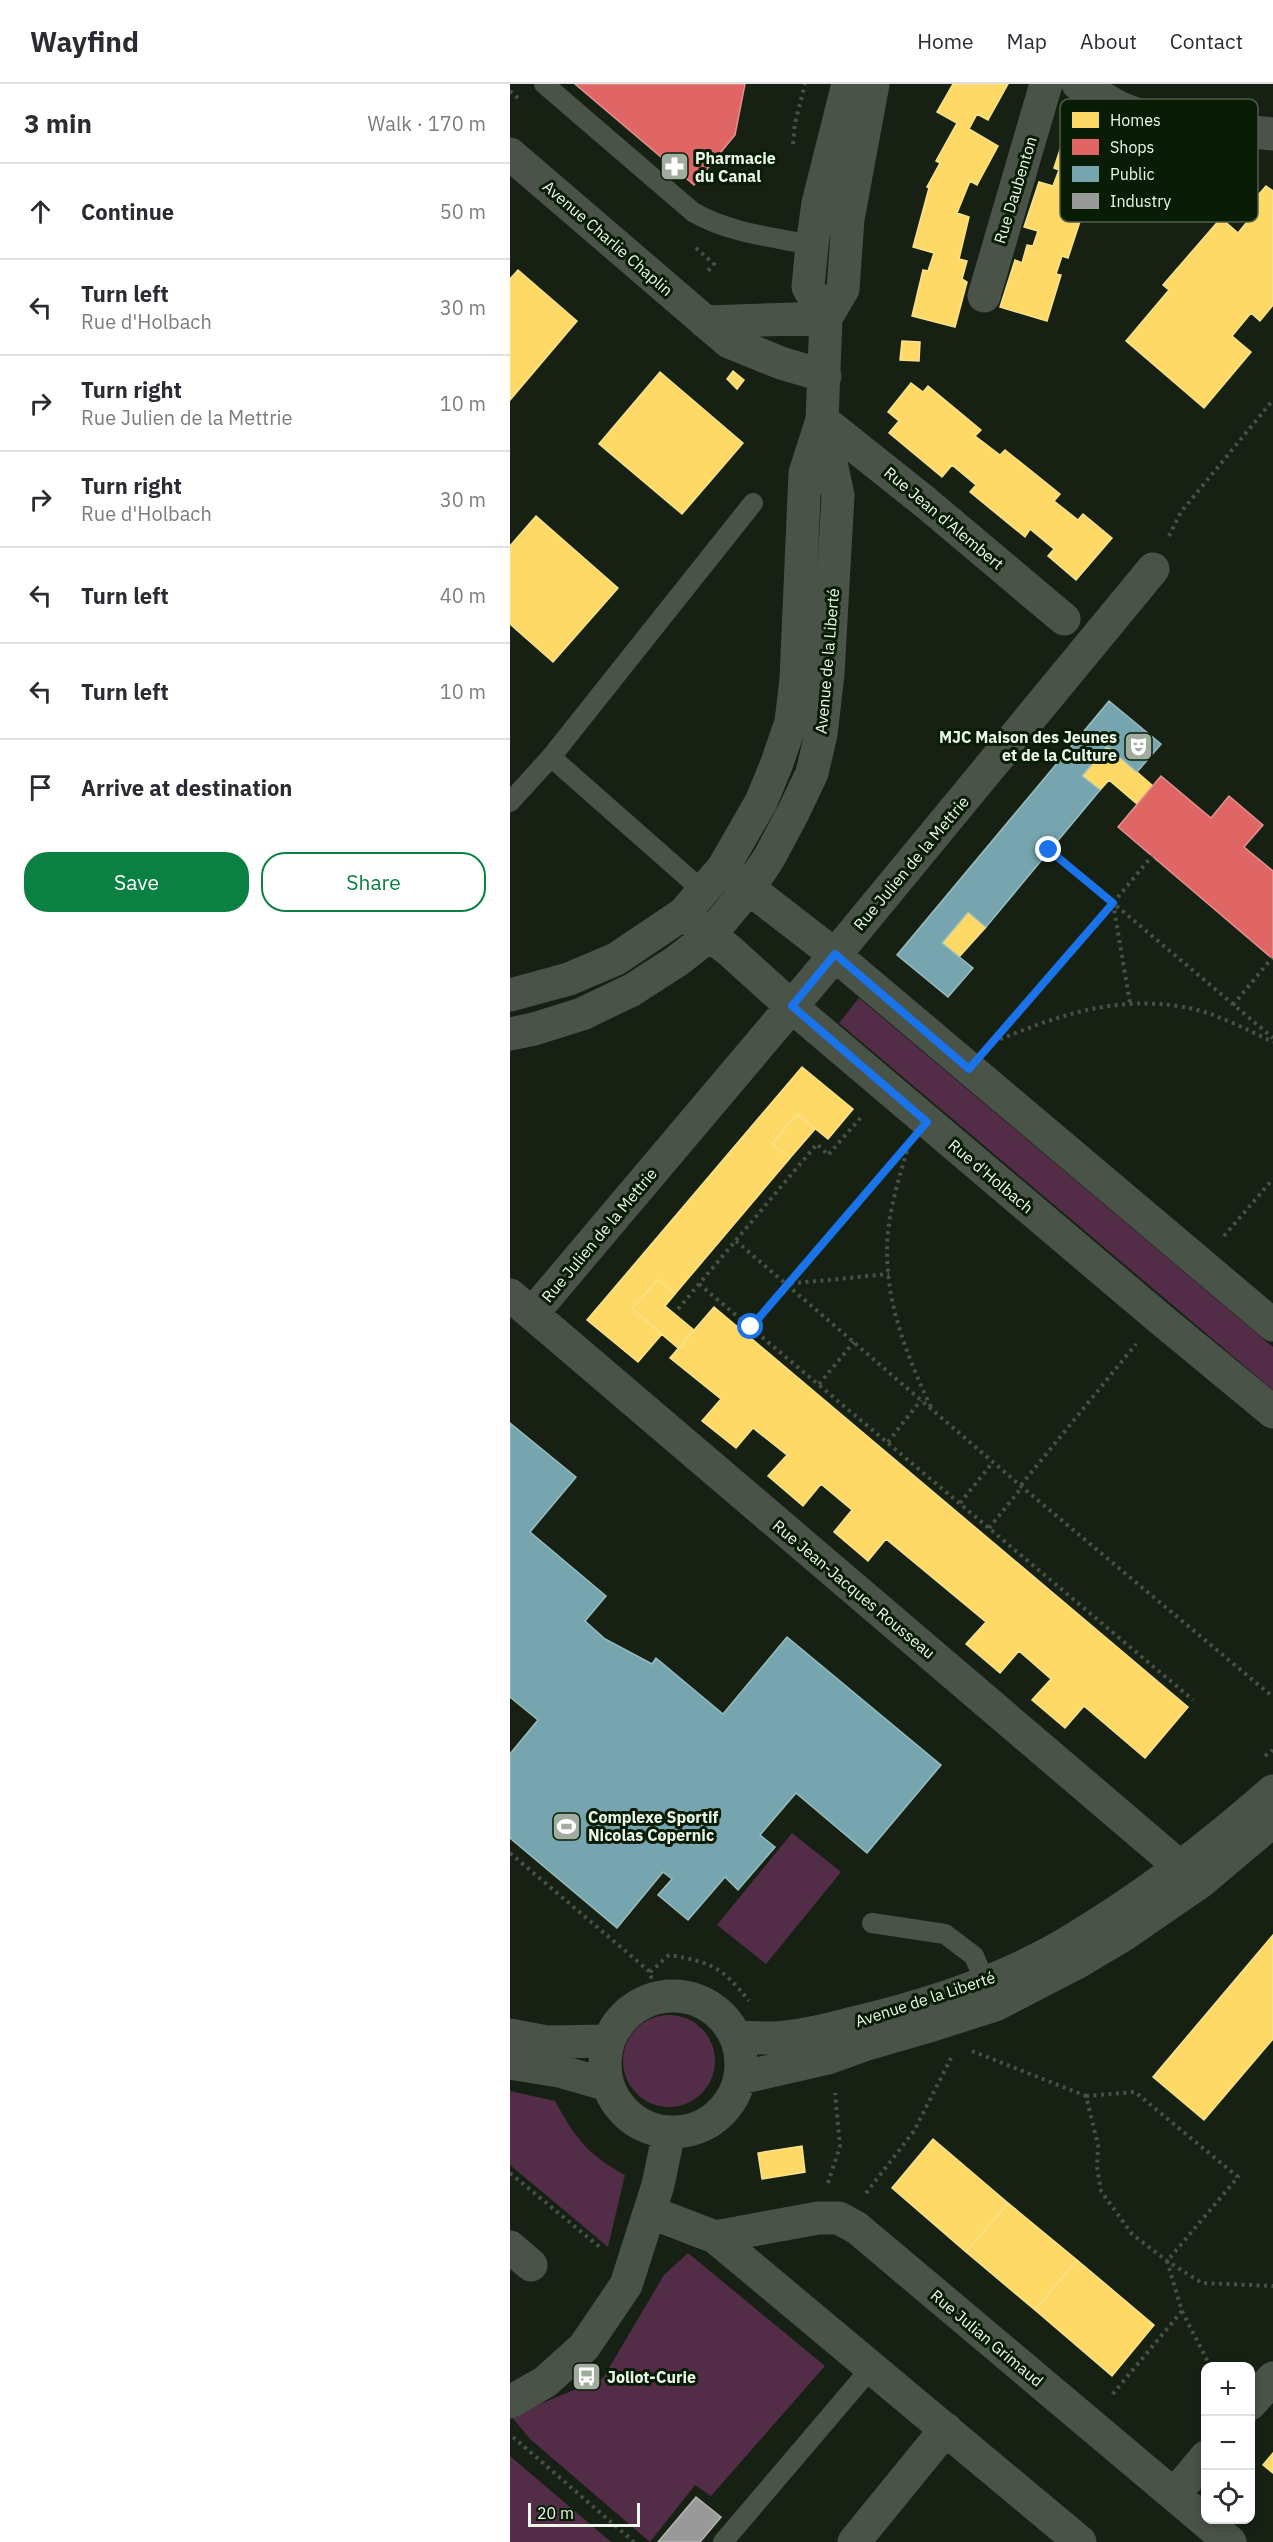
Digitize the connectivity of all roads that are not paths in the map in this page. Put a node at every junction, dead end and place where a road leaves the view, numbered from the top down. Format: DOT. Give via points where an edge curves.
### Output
graph roads {
  1 [pos="544,84"];
  2 [pos="848,84"];
  3 [pos="873,84"];
  4 [pos="1046,84"];
  5 [pos="1078,84"];
  6 [pos="1104,99"];
  7 [pos="1258,132"];
  8 [pos="1273,134"];
  9 [pos="510,154"];
  10 [pos="812,245"];
  11 [pos="984,296"];
  12 [pos="826,318"];
  13 [pos="705,322"];
  14 [pos="825,376"];
  15 [pos="822,420"];
  16 [pos="753,503"];
  17 [pos="1153,569"];
  18 [pos="1064,619"];
  19 [pos="551,757"];
  20 [pos="510,802"];
  21 [pos="749,888"];
  22 [pos="703,891"];
  23 [pos="709,936"];
  24 [pos="835,954"];
  25 [pos="510,995"];
  26 [pos="792,1006"];
  27 [pos="510,1034"];
  28 [pos="521,1305"];
  29 [pos="1273,1325"];
  30 [pos="1273,1412"];
  31 [pos="1273,1791"];
  32 [pos="1273,1821"];
  33 [pos="1189,1874"];
  34 [pos="872,1923"];
  35 [pos="985,1999"];
  36 [pos="510,2035"];
  37 [pos="737,2037"];
  38 [pos="609,2041"];
  39 [pos="510,2063"];
  40 [pos="740,2078"];
  41 [pos="608,2085"];
  42 [pos="669,2132"];
  43 [pos="650,2212"];
  44 [pos="715,2237"];
  45 [pos="872,2367"];
  46 [pos="1273,2378"];
  47 [pos="1255,2399"];
  48 [pos="510,2402"];
  49 [pos="946,2429"];
  50 [pos="1201,2463"];
  51 [pos="1174,2494"];
  52 [pos="723,2542"];
  53 [pos="854,2542"];
  54 [pos="1080,2542"];
  55 [pos="1230,2542"];
  1 -- 10 [label="lane" via="693,213 729,229"];
  2 -- 10 [label="street" via="818,203"];
  3 -- 12 [label="street" via="848,219 843,290"];
  4 -- 11 [label="street, Rue Daubenton"];
  5 -- 6 [label="street"];
  7 -- 8 [label="street"];
  9 -- 13 [label="street, Avenue Charlie Chaplin"];
  10 -- 12 [label="street" via="808,287"];
  12 -- 13 [label="street"];
  12 -- 14 [label="street, Avenue de la Liberté"];
  13 -- 14 [label="street, Avenue Charlie Chaplin" via="729,342"];
  14 -- 15 [label="street, Avenue de la Liberté"];
  15 -- 18 [label="street, Rue Jean d'Alembert"];
  15 -- 21 [label="street, Avenue de la Liberté" via="838,495 822,734 812,773 769,858"];
  15 -- 22 [label="street, Avenue de la Liberté" via="805,473 791,722 761,802"];
  16 -- 19 [label="lane"];
  17 -- 24 [label="street, Rue Julien de la Mettrie"];
  19 -- 20 [label="lane"];
  19 -- 22 [label="lane"];
  21 -- 22 [label="street"];
  21 -- 23 [label="street, Avenue de la Liberté"];
  21 -- 24 [label="street"];
  22 -- 23 [label="street, Rue d'Holbach"];
  22 -- 25 [label="street, Avenue de la Liberté" via="616,959 569,979"];
  23 -- 26 [label="street, Rue d'Holbach"];
  23 -- 27 [label="street, Avenue de la Liberté" via="632,990 582,1014"];
  24 -- 26 [label="street, Rue Julien de la Mettrie"];
  24 -- 29 [label="street"];
  26 -- 28 [label="street, Rue Julien de la Mettrie"];
  26 -- 30 [label="street, Rue d'Holbach"];
  28 -- 33 [label="street, Rue Jean-Jacques Rousseau"];
  31 -- 33 [label="street, Avenue de la Liberté"];
  32 -- 33 [label="street, Avenue de la Liberté"];
  33 -- 35 [label="street, Avenue de la Liberté" via="1125,1934 1088,1957"];
  34 -- 35 [label="lane" via="945,1934 974,1956"];
  35 -- 37 [label="street, Avenue de la Liberté" via="775,2038"];
  35 -- 40 [label="street, Avenue de la Liberté" via="832,2057"];
  36 -- 38 [label="street" via="547,2042"];
  37 -- 38 [label="street" via="727,2020 712,2007 695,1998 675,1995 635,2006 619,2021"];
  37 -- 40 [label="street" via="742,2058"];
  38 -- 41 [label="street" via="605,2063"];
  39 -- 41 [label="street"];
  40 -- 42 [label="street" via="734,2096 722,2112 706,2124"];
  41 -- 42 [label="street" via="617,2103 632,2117 649,2128"];
  42 -- 43 [label="street"];
  43 -- 44 [label="street"];
  43 -- 48 [label="street" via="626,2285 584,2347 545,2382"];
  44 -- 45 [label="street"];
  44 -- 51 [label="street, Rue Julian Grimaud" via="829,2218 857,2228"];
  45 -- 49 [label="street"];
  45 -- 52 [label="lane"];
  46 -- 47 [label="street"];
  49 -- 53 [label="street"];
  49 -- 54 [label="street"];
  50 -- 51 [label="street"];
  51 -- 55 [label="street, Rue Julian Grimaud"];
}
